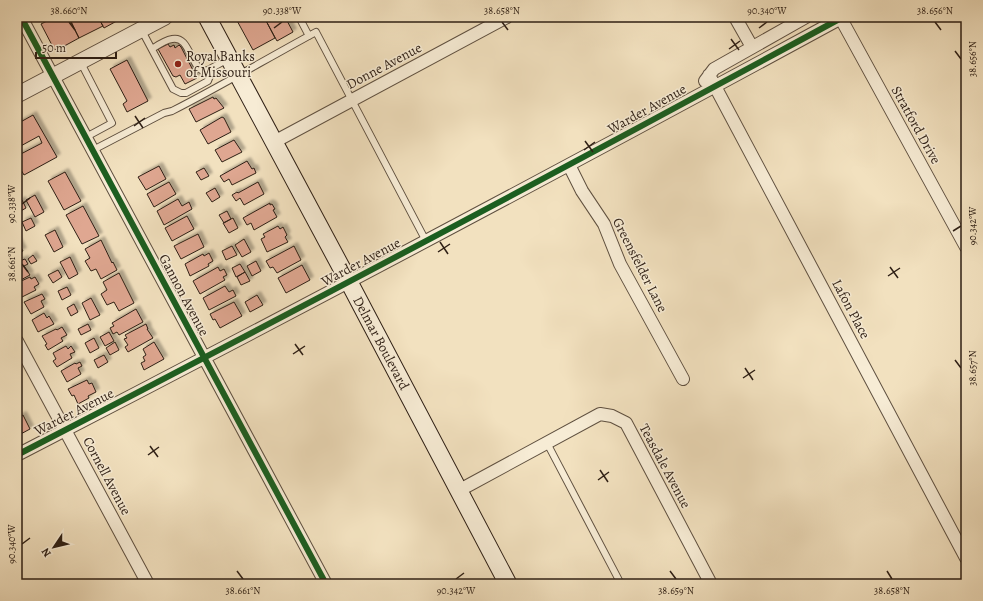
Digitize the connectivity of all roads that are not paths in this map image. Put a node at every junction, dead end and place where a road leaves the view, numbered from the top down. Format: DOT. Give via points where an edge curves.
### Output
graph roads {
  1 [pos="21,17"];
  2 [pos="165,17"];
  3 [pos="207,17"];
  4 [pos="299,17"];
  5 [pos="507,17"];
  6 [pos="735,17"];
  7 [pos="841,17"];
  8 [pos="803,18"];
  9 [pos="141,29"];
  10 [pos="310,36"];
  11 [pos="752,47"];
  12 [pos="152,48"];
  13 [pos="230,59"];
  14 [pos="80,61"];
  15 [pos="208,70"];
  16 [pos="238,75"];
  17 [pos="53,76"];
  18 [pos="712,81"];
  19 [pos="17,95"];
  20 [pos="353,100"];
  21 [pos="86,137"];
  22 [pos="274,142"];
  23 [pos="93,150"];
  24 [pos="569,165"];
  25 [pos="426,241"];
  26 [pos="966,247"];
  27 [pos="349,282"];
  28 [pos="17,341"];
  29 [pos="205,358"];
  30 [pos="683,379"];
  31 [pos="65,430"];
  32 [pos="547,443"];
  33 [pos="17,455"];
  34 [pos="458,491"];
  35 [pos="966,558"];
  36 [pos="148,584"];
  37 [pos="326,584"];
  38 [pos="508,584"];
  39 [pos="621,584"];
  40 [pos="711,584"];
  1 -- 17 [label="street, Gannon Avenue"];
  2 -- 9 [label="street"];
  3 -- 13 [label="main road, Delmar Boulevard"];
  4 -- 10 [label="lane"];
  5 -- 20 [label="street, Donne Avenue"];
  6 -- 11 [label="street"];
  7 -- 18 [label="street"];
  7 -- 26 [label="street, Stratford Drive"];
  8 -- 11 [label="street"];
  9 -- 12 [label="lane"];
  9 -- 14 [label="street"];
  10 -- 16 [label="lane"];
  10 -- 20 [label="lane" via="316,32"];
  11 -- 18 [label="street" via="714,69"];
  12 -- 15 [label="lane" via="171,39 180,40 200,70"];
  12 -- 15 [label="lane" via="173,89 181,93 186,93 208,80"];
  13 -- 15 [label="lane"];
  13 -- 16 [label="main road, Delmar Boulevard"];
  14 -- 17 [label="street"];
  14 -- 21 [label="lane" via="112,123"];
  16 -- 22 [label="main road, Delmar Boulevard"];
  16 -- 23 [label="lane" via="214,90"];
  17 -- 19 [label="street"];
  17 -- 21 [label="street, Gannon Avenue"];
  18 -- 24 [label="street, Warder Avenue" via="690,99"];
  18 -- 35 [label="street, Lafon Place"];
  20 -- 22 [label="street, Donne Avenue"];
  20 -- 25 [label="lane"];
  21 -- 23 [label="street, Gannon Avenue"];
  22 -- 27 [label="main road, Delmar Boulevard"];
  23 -- 29 [label="street, Gannon Avenue"];
  24 -- 25 [label="street, Warder Avenue"];
  24 -- 30 [label="street, Greensfelder Lane" via="582,191 604,224 620,264"];
  25 -- 27 [label="street, Warder Avenue"];
  27 -- 29 [label="street, Warder Avenue"];
  27 -- 34 [label="main road, Delmar Boulevard"];
  28 -- 31 [label="street, Cornell Avenue"];
  29 -- 31 [label="street, Warder Avenue"];
  29 -- 37 [label="street, Gannon Avenue"];
  31 -- 33 [label="street, Warder Avenue"];
  31 -- 36 [label="street, Cornell Avenue"];
  32 -- 34 [label="street, Teasdale Avenue"];
  32 -- 39 [label="lane"];
  32 -- 40 [label="street, Teasdale Avenue" via="600,414 612,416 626,423"];
  34 -- 38 [label="main road, Delmar Boulevard"];
}
